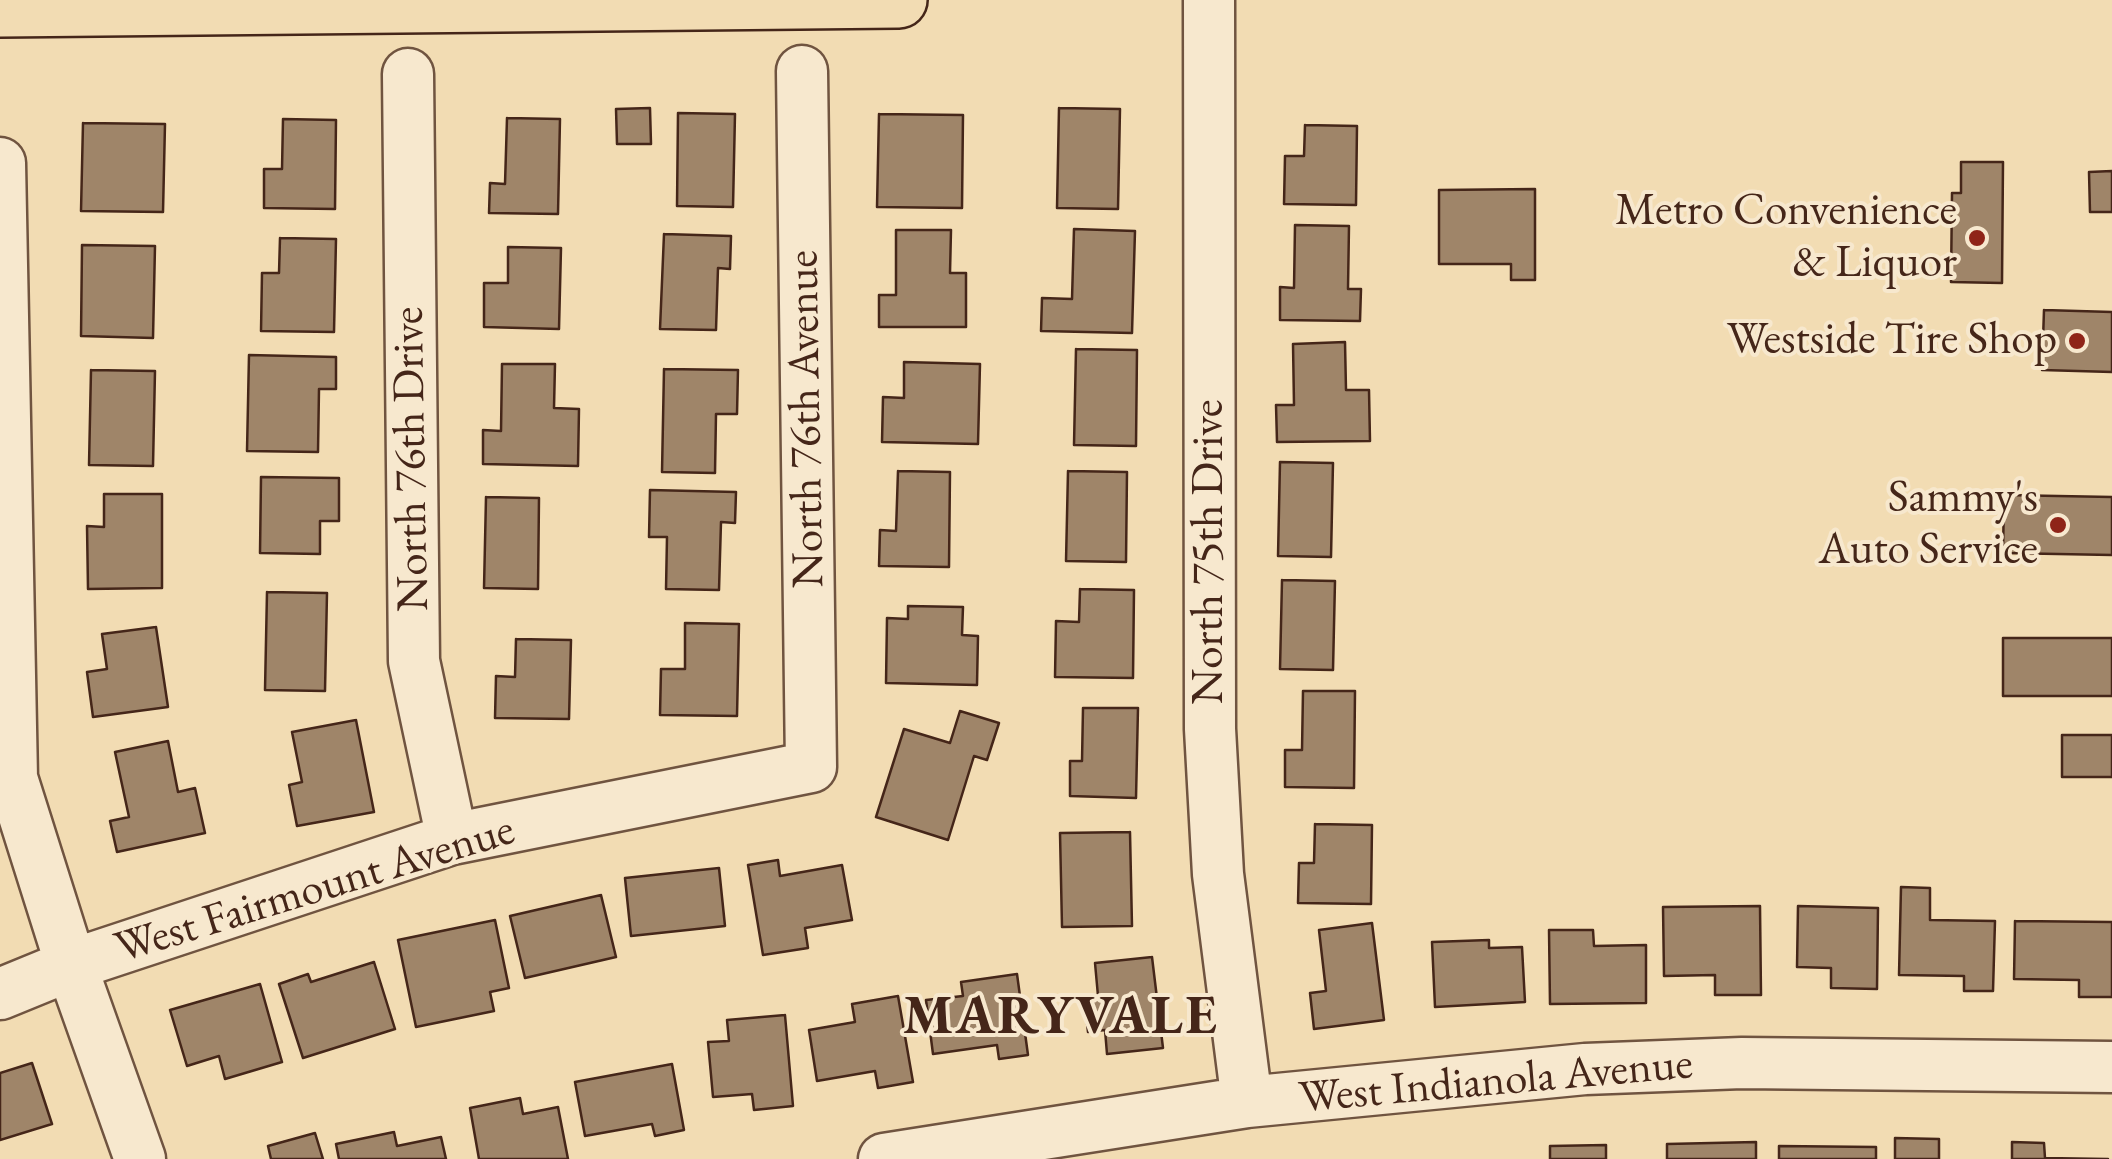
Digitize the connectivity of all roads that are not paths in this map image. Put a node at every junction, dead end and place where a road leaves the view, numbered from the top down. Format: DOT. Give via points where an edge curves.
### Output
graph roads {
  1 [pos="0,0"];
  2 [pos="899,0"];
  3 [pos="1209,0"];
  4 [pos="0,9"];
  5 [pos="0,24"];
  6 [pos="802,71"];
  7 [pos="408,74"];
  8 [pos="0,163"];
  9 [pos="812,767"];
  10 [pos="452,840"];
  11 [pos="71,965"];
  12 [pos="0,994"];
  13 [pos="2112,1067"];
  14 [pos="1247,1102"];
  15 [pos="140,1159"];
  16 [pos="884,1159"];
  1 -- 4 [label="street"];
  2 -- 4 [label="main road"];
  3 -- 14 [label="street, North 75th Drive" via="1210,730 1218,874"];
  4 -- 5 [label="street"];
  6 -- 9 [label="street, North 76th Avenue"];
  7 -- 10 [label="street, North 76th Drive" via="414,660"];
  8 -- 11 [label="street" via="12,778"];
  9 -- 10 [label="street, West Fairmount Avenue"];
  10 -- 11 [label="street, West Fairmount Avenue"];
  11 -- 12 [label="street, West Fairmount Avenue"];
  11 -- 15 [label="street"];
  13 -- 14 [label="street, West Indianola Avenue" via="1742,1063 1585,1069"];
  14 -- 16 [label="street, West Indianola Avenue"];
}
